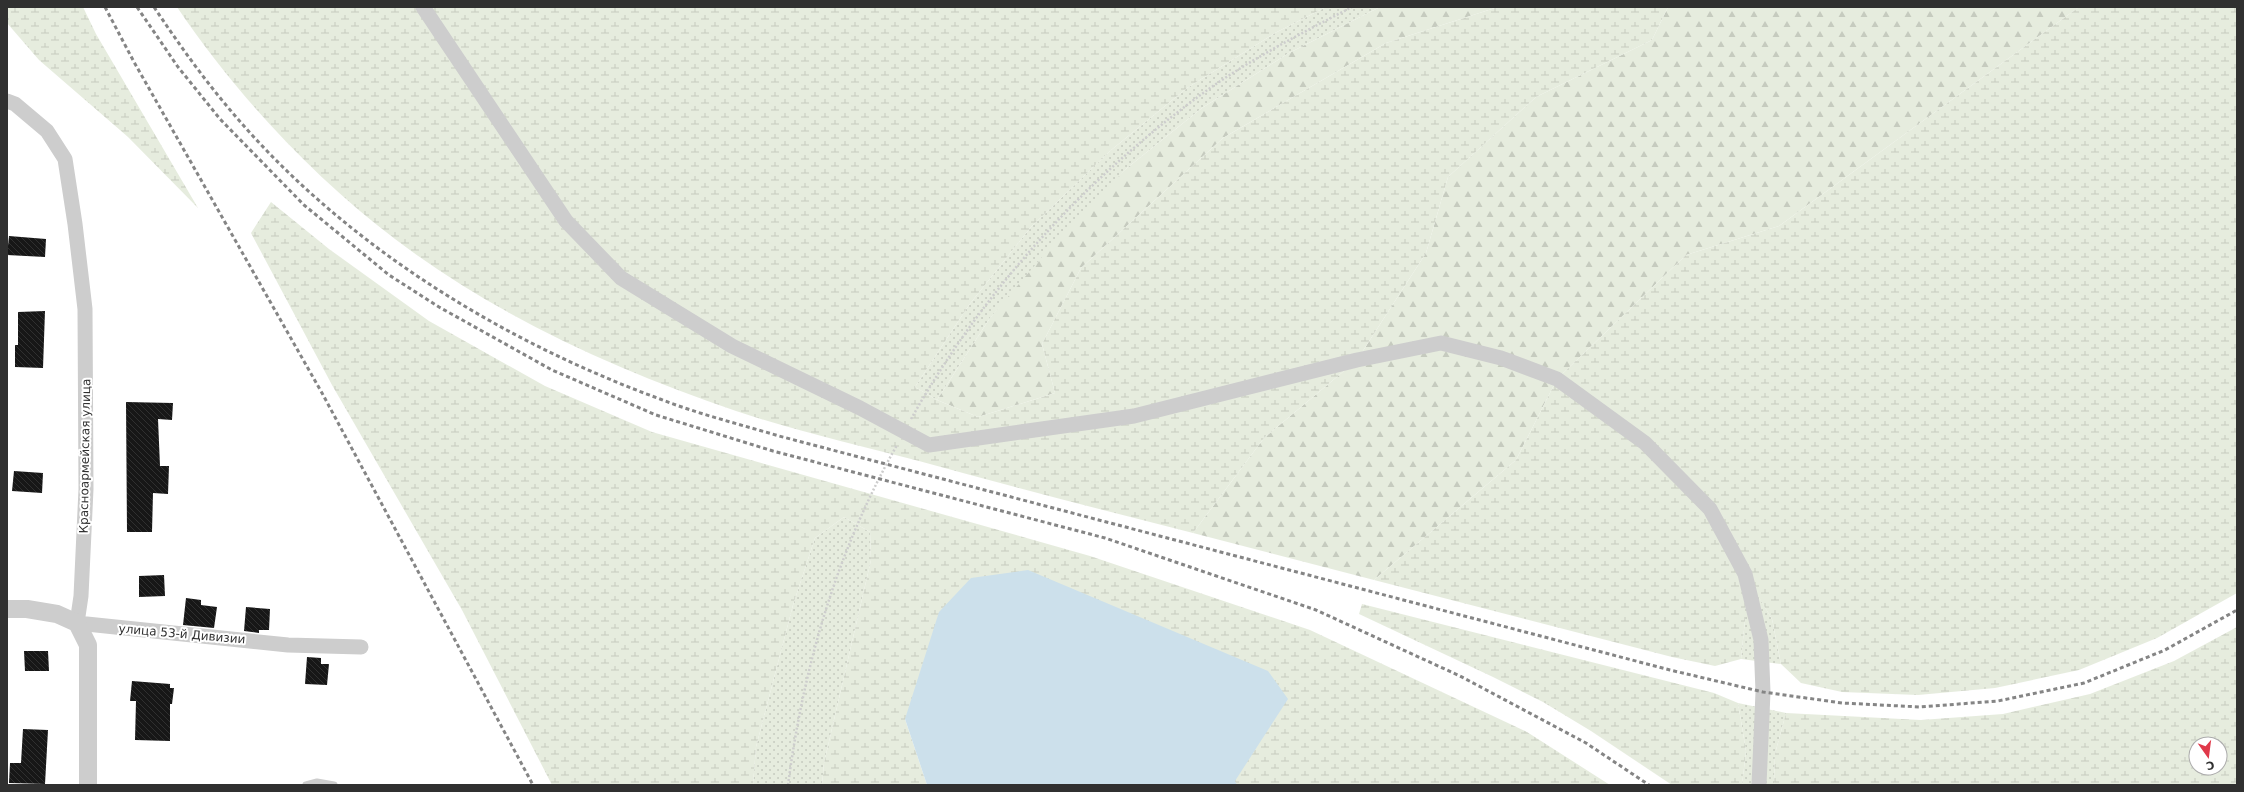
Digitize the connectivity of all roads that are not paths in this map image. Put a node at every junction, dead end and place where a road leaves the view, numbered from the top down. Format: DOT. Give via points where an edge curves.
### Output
graph roads {
  1 [pos="423,7"];
  2 [pos="7,101"];
  3 [pos="7,609"];
  4 [pos="77,624"];
  5 [pos="361,647"];
  6 [pos="88,785"];
  7 [pos="306,785"];
  8 [pos="334,785"];
  9 [pos="1759,785"];
  1 -- 9 [label="street" via="566,221 621,278 732,346 860,408 929,445 1134,416 1357,360 1441,343 1501,358 1557,379 1645,443 1710,509 1745,574 1761,640"];
  2 -- 4 [label="street, Красноармейская улица" via="15,104 47,131 65,159 85,309 86,489 81,596"];
  3 -- 4 [label="street, улица 53-й Дивизии" via="27,608 57,614"];
  4 -- 5 [label="street, улица 53-й Дивизии" via="288,644"];
  4 -- 6 [label="street" via="88,645"];
  7 -- 8 [label="lane" via="317,782"];
}
